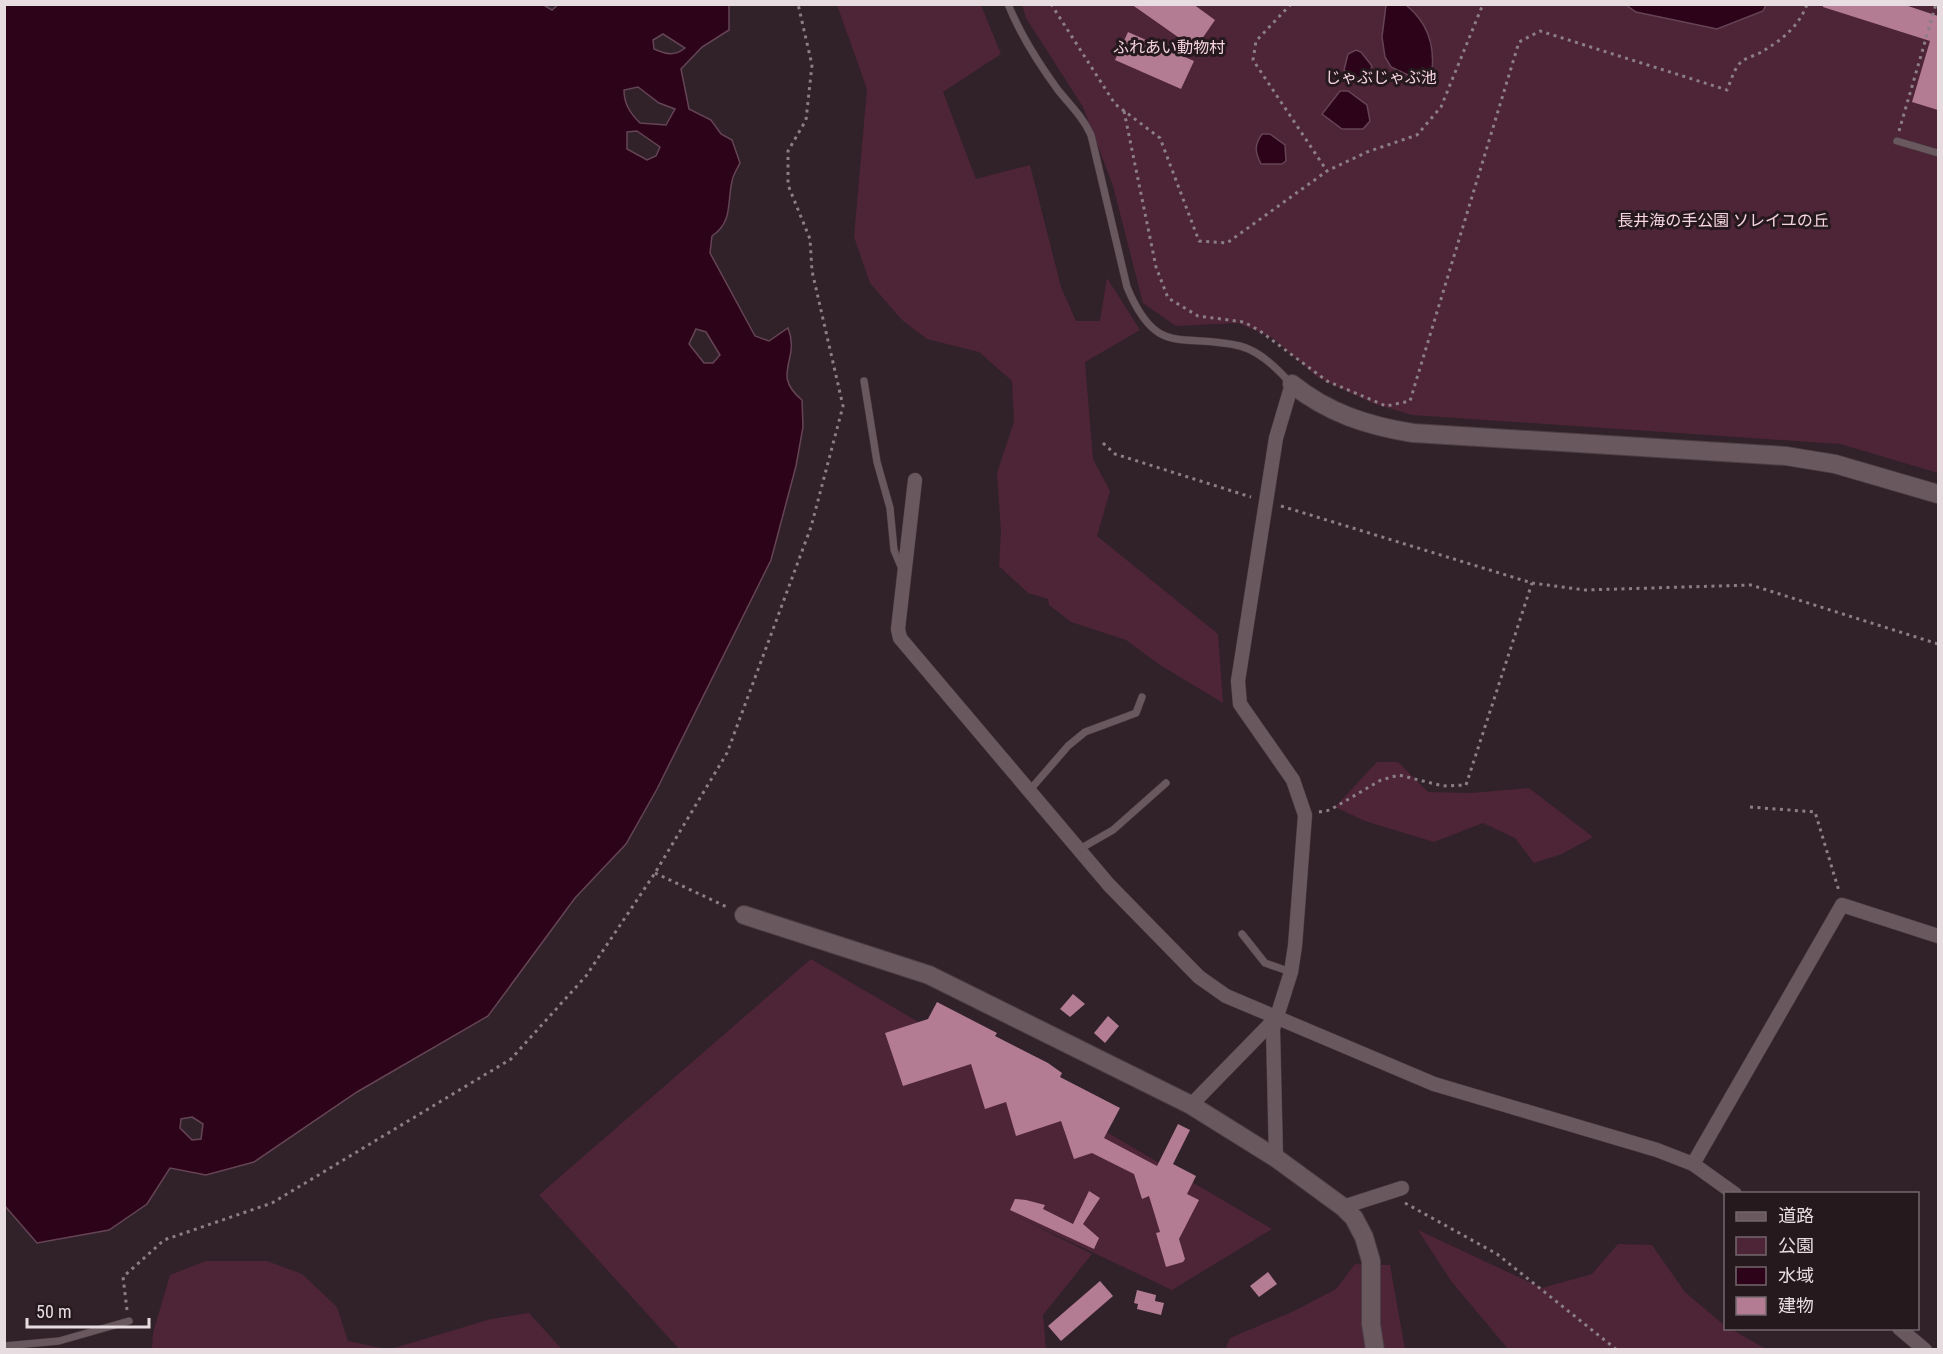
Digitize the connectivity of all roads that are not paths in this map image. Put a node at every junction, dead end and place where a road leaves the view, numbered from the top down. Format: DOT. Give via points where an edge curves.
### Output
graph roads {
  1 [pos="1008,4"];
  2 [pos="1897,141"];
  3 [pos="1938,153"];
  4 [pos="864,381"];
  5 [pos="1292,384"];
  6 [pos="915,480"];
  7 [pos="1938,494"];
  8 [pos="904,572"];
  9 [pos="1142,697"];
  10 [pos="1166,783"];
  11 [pos="1028,792"];
  12 [pos="1078,850"];
  13 [pos="744,915"];
  14 [pos="1242,934"];
  15 [pos="1938,936"];
  16 [pos="1291,972"];
  17 [pos="1275,1019"];
  18 [pos="1191,1105"];
  19 [pos="1276,1158"];
  20 [pos="1693,1164"];
  21 [pos="1402,1188"];
  22 [pos="1732,1192"];
  23 [pos="1343,1207"];
  24 [pos="129,1321"];
  25 [pos="1900,1330"];
  26 [pos="4,1346"];
  27 [pos="1375,1350"];
  28 [pos="1925,1350"];
  1 -- 5 [label="lane" via="1023,35 1091,135 1136,309 1164,336 1182,342 1240,346 1256,352"];
  2 -- 3 [label="lane"];
  4 -- 8 [label="lane" via="877,462 890,508 894,550"];
  5 -- 7 [label="street" via="1313,401 1376,427 1413,433 1786,456 1835,464"];
  5 -- 16 [label="street" via="1276,438 1238,681 1240,704 1293,780 1305,815"];
  6 -- 8 [label="street"];
  8 -- 11 [label="street" via="900,638"];
  9 -- 11 [label="lane" via="1136,713 1085,732 1068,746"];
  10 -- 12 [label="lane" via="1113,830"];
  11 -- 12 [label="street"];
  12 -- 17 [label="street" via="1199,977 1226,996"];
  13 -- 18 [label="street" via="929,975"];
  14 -- 16 [label="lane" via="1265,963"];
  15 -- 20 [label="street" via="1842,905"];
  16 -- 17 [label="street"];
  17 -- 18 [label="street"];
  17 -- 19 [label="street"];
  17 -- 20 [label="street" via="1434,1084"];
  18 -- 19 [label="street"];
  19 -- 23 [label="street"];
  20 -- 22 [label="street"];
  21 -- 23 [label="street"];
  23 -- 27 [label="street" via="1364,1237 1371,1261"];
  24 -- 26 [label="lane" via="59,1341"];
  25 -- 28 [label="street"];
}
